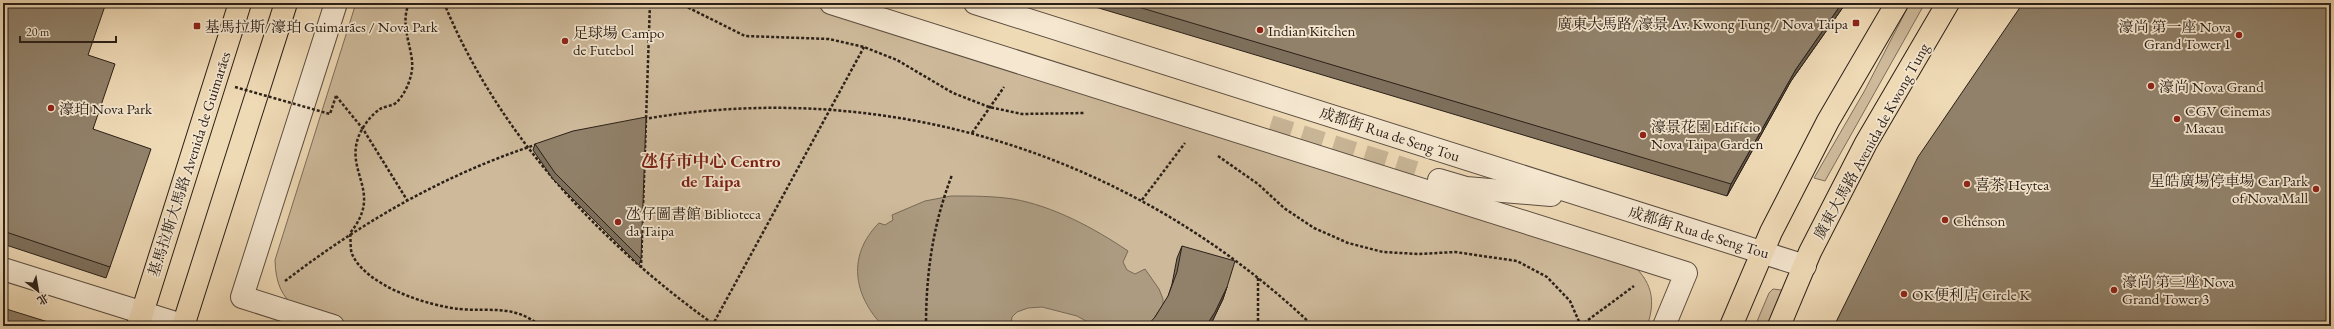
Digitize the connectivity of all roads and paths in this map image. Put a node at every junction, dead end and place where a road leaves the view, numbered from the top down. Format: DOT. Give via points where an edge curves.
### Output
graph roads {
  1 [pos="240,3"];
  2 [pos="286,3"];
  3 [pos="336,3"];
  4 [pos="409,3"];
  5 [pos="444,3"];
  6 [pos="650,3"];
  7 [pos="679,3"];
  8 [pos="831,3"];
  9 [pos="975,3"];
  10 [pos="1897,3"];
  11 [pos="1948,3"];
  12 [pos="864,47"];
  13 [pos="1023,64"];
  14 [pos="235,87"];
  15 [pos="989,107"];
  16 [pos="830,110"];
  17 [pos="1087,113"];
  18 [pos="646,118"];
  19 [pos="639,120"];
  20 [pos="1202,120"];
  21 [pos="363,129"];
  22 [pos="972,133"];
  23 [pos="542,143"];
  24 [pos="528,147"];
  25 [pos="1214,154"];
  26 [pos="1415,172"];
  27 [pos="952,175"];
  28 [pos="1589,198"];
  29 [pos="407,200"];
  30 [pos="1142,200"];
  31 [pos="350,233"];
  32 [pos="1762,252"];
  33 [pos="1660,265"];
  34 [pos="1804,266"];
  35 [pos="3,269"];
  36 [pos="641,269"];
  37 [pos="1258,277"];
  38 [pos="259,302"];
  39 [pos="140,319"];
  40 [pos="714,325"];
  41 [pos="184,326"];
  42 [pos="333,326"];
  43 [pos="540,326"];
  44 [pos="926,326"];
  45 [pos="1258,326"];
  46 [pos="1313,326"];
  47 [pos="1580,326"];
  48 [pos="1664,326"];
  49 [pos="1731,326"];
  50 [pos="1779,326"];
  1 -- 39 [label="main road, 基馬拉斯大馬路 Avenida de Guimarães"];
  2 -- 41 [label="main road"];
  3 -- 38 [label="street" via="242,297"];
  4 -- 21 [label="path" via="405,12 412,74 397,102 380,109 366,122"];
  5 -- 24 [label="path" via="489,88"];
  6 -- 18 [label="path"];
  7 -- 12 [label="path" via="745,36 829,39"];
  8 -- 13 [label="street"];
  9 -- 28 [label="street, 成都街 Rua de Seng Tou"];
  10 -- 32 [label="main road" via="1828,121"];
  11 -- 34 [label="main road, 廣東大馬路 Avenida de Kwong Tung" via="1866,143"];
  12 -- 15 [label="path" via="897,60 953,94"];
  12 -- 16 [label="path"];
  13 -- 15 [label="path"];
  13 -- 20 [label="street"];
  14 -- 21 [label="path, bridge" via="330,114 336,96"];
  15 -- 17 [label="path" via="1022,114"];
  15 -- 22 [label="path"];
  16 -- 18 [label="path" via="745,108"];
  16 -- 22 [label="path" via="911,120"];
  16 -- 40 [label="path"];
  18 -- 19 [label="path"];
  18 -- 36 [label="path"];
  20 -- 30 [label="path"];
  20 -- 33 [label="street"];
  21 -- 29 [label="path"];
  21 -- 31 [label="path" via="358,138 356,156 365,191 364,208 359,223"];
  22 -- 30 [label="path" via="1064,164"];
  23 -- 24 [label="path"];
  24 -- 29 [label="path" via="461,174"];
  24 -- 36 [label="path" via="581,210"];
  25 -- 47 [label="path" via="1258,184 1284,208 1314,228 1348,243 1383,252 1455,252 1517,261 1547,277 1570,301"];
  26 -- 28 [label="street" via="1466,188"];
  27 -- 44 [label="path" via="931,249 926,295"];
  28 -- 32 [label="street, 成都街 Rua de Seng Tou"];
  29 -- 31 [label="path"];
  30 -- 37 [label="path" via="1189,227"];
  31 -- 38 [label="path"];
  31 -- 43 [label="path" via="352,254 361,269 376,280 410,296 458,309 513,310 530,317"];
  32 -- 34 [label="street, 成都街 Rua de Seng Tou"];
  32 -- 49 [label="main road"];
  33 -- 47 [label="path"];
  33 -- 48 [label="street" via="1686,273"];
  34 -- 50 [label="main road, 廣東大馬路 Avenida de Kwong Tung"];
  35 -- 39 [label="street"];
  36 -- 40 [label="path"];
  37 -- 45 [label="path"];
  37 -- 46 [label="path"];
  38 -- 42 [label="street"];
  39 -- 41 [label="street"];
}
